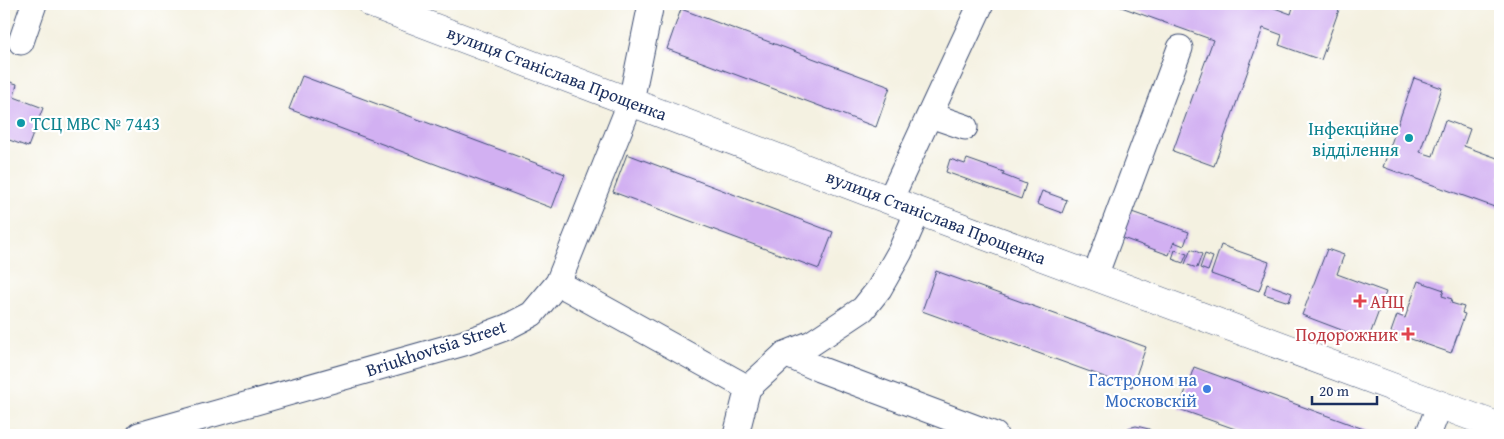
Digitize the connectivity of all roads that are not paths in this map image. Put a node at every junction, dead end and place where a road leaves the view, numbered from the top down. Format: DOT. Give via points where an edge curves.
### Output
graph roads {
  1 [pos="34,4"];
  2 [pos="372,4"];
  3 [pos="651,4"];
  4 [pos="981,4"];
  5 [pos="21,42"];
  6 [pos="1180,48"];
  7 [pos="631,101"];
  8 [pos="930,115"];
  9 [pos="964,127"];
  10 [pos="890,200"];
  11 [pos="918,211"];
  12 [pos="1095,276"];
  13 [pos="558,283"];
  14 [pos="785,354"];
  15 [pos="748,388"];
  16 [pos="1440,404"];
  17 [pos="1500,427"];
  18 [pos="139,435"];
  19 [pos="736,435"];
  20 [pos="995,435"];
  21 [pos="1428,435"];
  1 -- 5 [label="street"];
  2 -- 7 [label="main road, вулиця Станіслава Прощенка"];
  3 -- 7 [label="street, Briukhovtsia Street"];
  4 -- 8 [label="street"];
  6 -- 12 [label="street"];
  7 -- 10 [label="main road, вулиця Станіслава Прощенка"];
  7 -- 13 [label="street, Briukhovtsia Street"];
  8 -- 9 [label="street"];
  8 -- 10 [label="street"];
  10 -- 11 [label="main road, вулиця Станіслава Прощенка"];
  11 -- 12 [label="main road, вулиця Станіслава Прощенка"];
  11 -- 14 [label="street" via="900,252 879,289 863,309 812,343"];
  12 -- 16 [label="main road, вулиця Станіслава Прощенка"];
  13 -- 15 [label="street"];
  13 -- 18 [label="street, Briukhovtsia Street" via="532,314 464,343"];
  14 -- 15 [label="street"];
  14 -- 20 [label="street"];
  15 -- 19 [label="street"];
  16 -- 17 [label="main road, вулиця Станіслава Прощенка"];
  16 -- 21 [label="street"];
}
